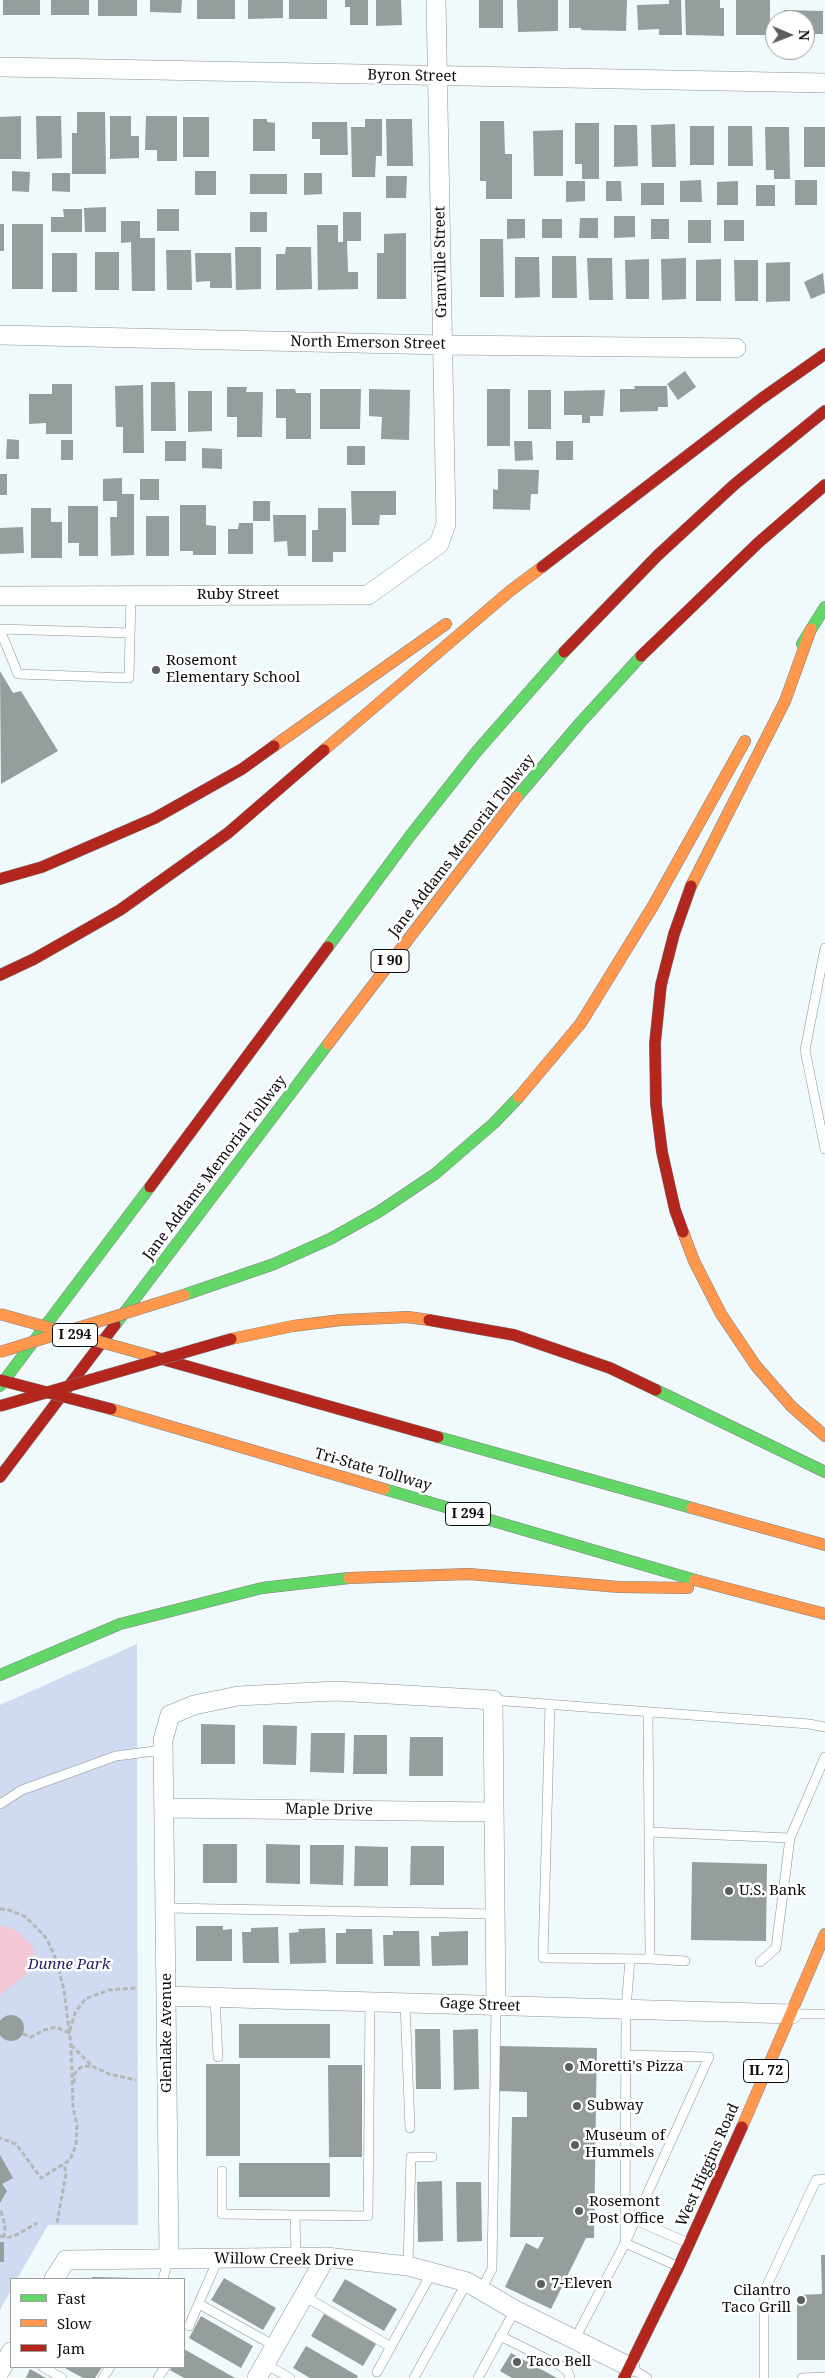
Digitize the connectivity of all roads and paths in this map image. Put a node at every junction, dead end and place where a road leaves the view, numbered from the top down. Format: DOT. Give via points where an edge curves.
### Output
graph roads {
  1 [pos="436,0"];
  2 [pos="0,67"];
  3 [pos="438,76"];
  4 [pos="825,82"];
  5 [pos="0,335"];
  6 [pos="443,345"];
  7 [pos="736,348"];
  8 [pos="825,354"];
  9 [pos="825,411"];
  10 [pos="825,485"];
  11 [pos="446,524"];
  12 [pos="510,591"];
  13 [pos="0,596"];
  14 [pos="131,596"];
  15 [pos="825,607"];
  16 [pos="470,610"];
  17 [pos="454,618"];
  18 [pos="0,629"];
  19 [pos="811,629"];
  20 [pos="130,633"];
  21 [pos="778,684"];
  22 [pos="749,733"];
  23 [pos="0,879"];
  24 [pos="825,950"];
  25 [pos="0,975"];
  26 [pos="825,1149"];
  27 [pos="0,1314"];
  28 [pos="0,1352"];
  29 [pos="15,1366"];
  30 [pos="0,1379"];
  31 [pos="0,1386"];
  32 [pos="0,1406"];
  33 [pos="825,1436"];
  34 [pos="825,1472"];
  35 [pos="0,1477"];
  36 [pos="825,1545"];
  37 [pos="722,1588"];
  38 [pos="825,1614"];
  39 [pos="0,1675"];
  40 [pos="493,1700"];
  41 [pos="550,1704"];
  42 [pos="648,1712"];
  43 [pos="825,1727"];
  44 [pos="163,1750"];
  45 [pos="825,1757"];
  46 [pos="0,1804"];
  47 [pos="164,1808"];
  48 [pos="494,1812"];
  49 [pos="649,1832"];
  50 [pos="790,1838"];
  51 [pos="166,1908"];
  52 [pos="0,1909"];
  53 [pos="496,1914"];
  54 [pos="825,1934"];
  55 [pos="630,1959"];
  56 [pos="650,1959"];
  57 [pos="685,1961"];
  58 [pos="760,1962"];
  59 [pos="136,1988"];
  60 [pos="167,1996"];
  61 [pos="215,1998"];
  62 [pos="370,2002"];
  63 [pos="406,2003"];
  64 [pos="496,2006"];
  65 [pos="626,2009"];
  66 [pos="792,2014"];
  67 [pos="825,2014"];
  68 [pos="23,2034"];
  69 [pos="69,2034"];
  70 [pos="71,2045"];
  71 [pos="626,2055"];
  72 [pos="218,2057"];
  73 [pos="92,2066"];
  74 [pos="136,2080"];
  75 [pos="73,2094"];
  76 [pos="410,2128"];
  77 [pos="0,2138"];
  78 [pos="432,2157"];
  79 [pos="64,2164"];
  80 [pos="222,2171"];
  81 [pos="825,2179"];
  82 [pos="1,2211"];
  83 [pos="294,2215"];
  84 [pos="635,2220"];
  85 [pos="57,2222"];
  86 [pos="37,2223"];
  87 [pos="2,2237"];
  88 [pos="625,2243"];
  89 [pos="689,2244"];
  90 [pos="326,2257"];
  91 [pos="169,2258"];
  92 [pos="296,2258"];
  93 [pos="218,2259"];
  94 [pos="408,2266"];
  95 [pos="679,2266"];
  96 [pos="432,2272"];
  97 [pos="55,2278"];
  98 [pos="163,2278"];
  99 [pos="474,2286"];
  100 [pos="304,2296"];
  101 [pos="199,2304"];
  102 [pos="515,2310"];
  103 [pos="189,2326"];
  104 [pos="500,2336"];
  105 [pos="575,2340"];
  106 [pos="275,2346"];
  107 [pos="391,2347"];
  108 [pos="10,2354"];
  109 [pos="45,2368"];
  110 [pos="0,2371"];
  111 [pos="261,2371"];
  112 [pos="377,2372"];
  113 [pos="627,2372"];
  114 [pos="825,2377"];
  115 [pos="62,2378"];
  116 [pos="290,2378"];
  117 [pos="414,2378"];
  118 [pos="478,2378"];
  119 [pos="570,2378"];
  120 [pos="647,2378"];
  121 [pos="764,2378"];
  122 [pos="802,2378"];
  1 -- 3 [label="street, Granville Street"];
  2 -- 3 [label="street, Byron Street"];
  3 -- 4 [label="street, Byron Street"];
  3 -- 6 [label="street, Granville Street"];
  5 -- 6 [label="street, North Emerson Street"];
  6 -- 7 [label="street, North Emerson Street"];
  6 -- 11 [label="street, Granville Street"];
  8 -- 12 [label="main road" via="753,405"];
  9 -- 29 [label="main road" via="735,484 658,555 558,658 477,751 410,836"];
  10 -- 35 [label="main road, Jane Addams Memorial Tollway / I 90" via="758,543 647,650 580,722 506,810"];
  11 -- 14 [label="street, Ruby Street" via="439,544 368,595"];
  12 -- 16 [label="main road"];
  12 -- 25 [label="main road" via="228,833 120,910"];
  13 -- 14 [label="street, Ruby Street"];
  14 -- 20 [label="lane"];
  15 -- 19 [label="main road"];
  17 -- 23 [label="main road" via="242,768 155,818 42,867"];
  18 -- 20 [label="lane"];
  18 -- 20 [label="lane" via="18,674 129,678"];
  19 -- 21 [label="main road"];
  19 -- 33 [label="main road" via="785,701 692,883 674,934 661,985 655,1043 656,1104 662,1152 675,1210 694,1261 721,1314 756,1366 791,1406"];
  22 -- 28 [label="main road, bridge" via="653,906 581,1023 535,1080 494,1123 435,1174 347,1230 274,1264"];
  24 -- 26 [label="lane" via="806,1050"];
  27 -- 36 [label="main road, I 294, bridge"];
  29 -- 30 [label="main road"];
  29 -- 31 [label="main road"];
  30 -- 37 [label="main road, Tri-State Tollway / I 294, bridge"];
  32 -- 34 [label="main road, bridge" via="276,1329 341,1320 408,1317 514,1335 565,1351 653,1387"];
  37 -- 38 [label="main road, Tri-State Tollway / I 294"];
  37 -- 39 [label="main road" via="619,1587 469,1574 364,1576 262,1588 120,1624"];
  40 -- 41 [label="lane"];
  40 -- 44 [label="street, Glenlake Avenue" via="336,1691 238,1696 194,1705 170,1715"];
  40 -- 48 [label="street"];
  41 -- 42 [label="lane"];
  41 -- 55 [label="lane" via="543,1958"];
  42 -- 43 [label="lane"];
  42 -- 49 [label="lane"];
  44 -- 46 [label="lane" via="116,1756 22,1790"];
  44 -- 47 [label="street, Glenlake Avenue"];
  45 -- 50 [label="lane"];
  47 -- 48 [label="street, Maple Drive"];
  47 -- 51 [label="street, Glenlake Avenue"];
  48 -- 53 [label="street"];
  49 -- 50 [label="lane"];
  49 -- 56 [label="lane"];
  50 -- 58 [label="lane" via="776,1948"];
  51 -- 53 [label="lane"];
  51 -- 60 [label="street, Glenlake Avenue"];
  52 -- 69 [label="path" via="24,1916 47,1939 60,1972"];
  53 -- 64 [label="street"];
  54 -- 66 [label="main road, West Higgins Road / IL 72"];
  55 -- 56 [label="lane"];
  55 -- 65 [label="lane"];
  56 -- 57 [label="lane"];
  59 -- 69 [label="path" via="109,1990 85,1999 75,2013"];
  60 -- 61 [label="street, Gage Street"];
  60 -- 91 [label="street, Glenlake Avenue"];
  61 -- 62 [label="street, Gage Street"];
  61 -- 72 [label="lane"];
  62 -- 63 [label="street, Gage Street"];
  62 -- 83 [label="lane" via="368,2216"];
  63 -- 64 [label="street, Gage Street"];
  63 -- 76 [label="lane"];
  64 -- 65 [label="street, Gage Street"];
  64 -- 99 [label="lane" via="492,2269"];
  65 -- 66 [label="street, Gage Street"];
  65 -- 71 [label="lane"];
  66 -- 67 [label="lane"];
  66 -- 89 [label="main road, West Higgins Road / IL 72"];
  68 -- 69 [label="path" via="31,2036 56,2027"];
  69 -- 70 [label="path"];
  70 -- 73 [label="path"];
  70 -- 75 [label="path"];
  71 -- 84 [label="lane" via="710,2057"];
  71 -- 88 [label="lane"];
  73 -- 74 [label="path"];
  73 -- 75 [label="path" via="81,2067 75,2073"];
  75 -- 79 [label="path" via="76,2145 70,2160"];
  77 -- 79 [label="path" via="16,2144 41,2178"];
  78 -- 94 [label="lane" via="411,2157"];
  79 -- 85 [label="path" via="66,2174"];
  80 -- 83 [label="lane" via="222,2214"];
  81 -- 121 [label="lane" via="816,2180 764,2292"];
  82 -- 87 [label="path" via="5,2226"];
  83 -- 92 [label="lane"];
  84 -- 88 [label="lane"];
  84 -- 89 [label="lane"];
  86 -- 87 [label="path" via="16,2235"];
  88 -- 95 [label="lane"];
  88 -- 105 [label="lane"];
  89 -- 95 [label="main road, West Higgins Road / IL 72"];
  90 -- 92 [label="street, Willow Creek Drive"];
  90 -- 94 [label="street, Willow Creek Drive"];
  90 -- 100 [label="street"];
  91 -- 93 [label="street, Willow Creek Drive"];
  91 -- 97 [label="street, Willow Creek Drive" via="66,2260"];
  91 -- 98 [label="lane"];
  92 -- 93 [label="street, Willow Creek Drive"];
  93 -- 101 [label="lane"];
  94 -- 96 [label="street, Willow Creek Drive"];
  95 -- 113 [label="main road, West Higgins Road / IL 72"];
  96 -- 99 [label="street, Willow Creek Drive"];
  96 -- 107 [label="lane"];
  99 -- 102 [label="street, Willow Creek Drive"];
  99 -- 117 [label="lane"];
  100 -- 106 [label="street"];
  100 -- 107 [label="lane"];
  101 -- 103 [label="lane"];
  101 -- 106 [label="lane"];
  102 -- 104 [label="lane"];
  102 -- 105 [label="street, Willow Creek Drive"];
  104 -- 118 [label="lane"];
  104 -- 119 [label="lane" via="561,2366"];
  105 -- 113 [label="street, Willow Creek Drive"];
  106 -- 111 [label="street"];
  107 -- 112 [label="lane"];
  108 -- 110 [label="street"];
  109 -- 115 [label="lane"];
  111 -- 116 [label="lane"];
  113 -- 120 [label="lane"];
  114 -- 122 [label="lane"];
}
